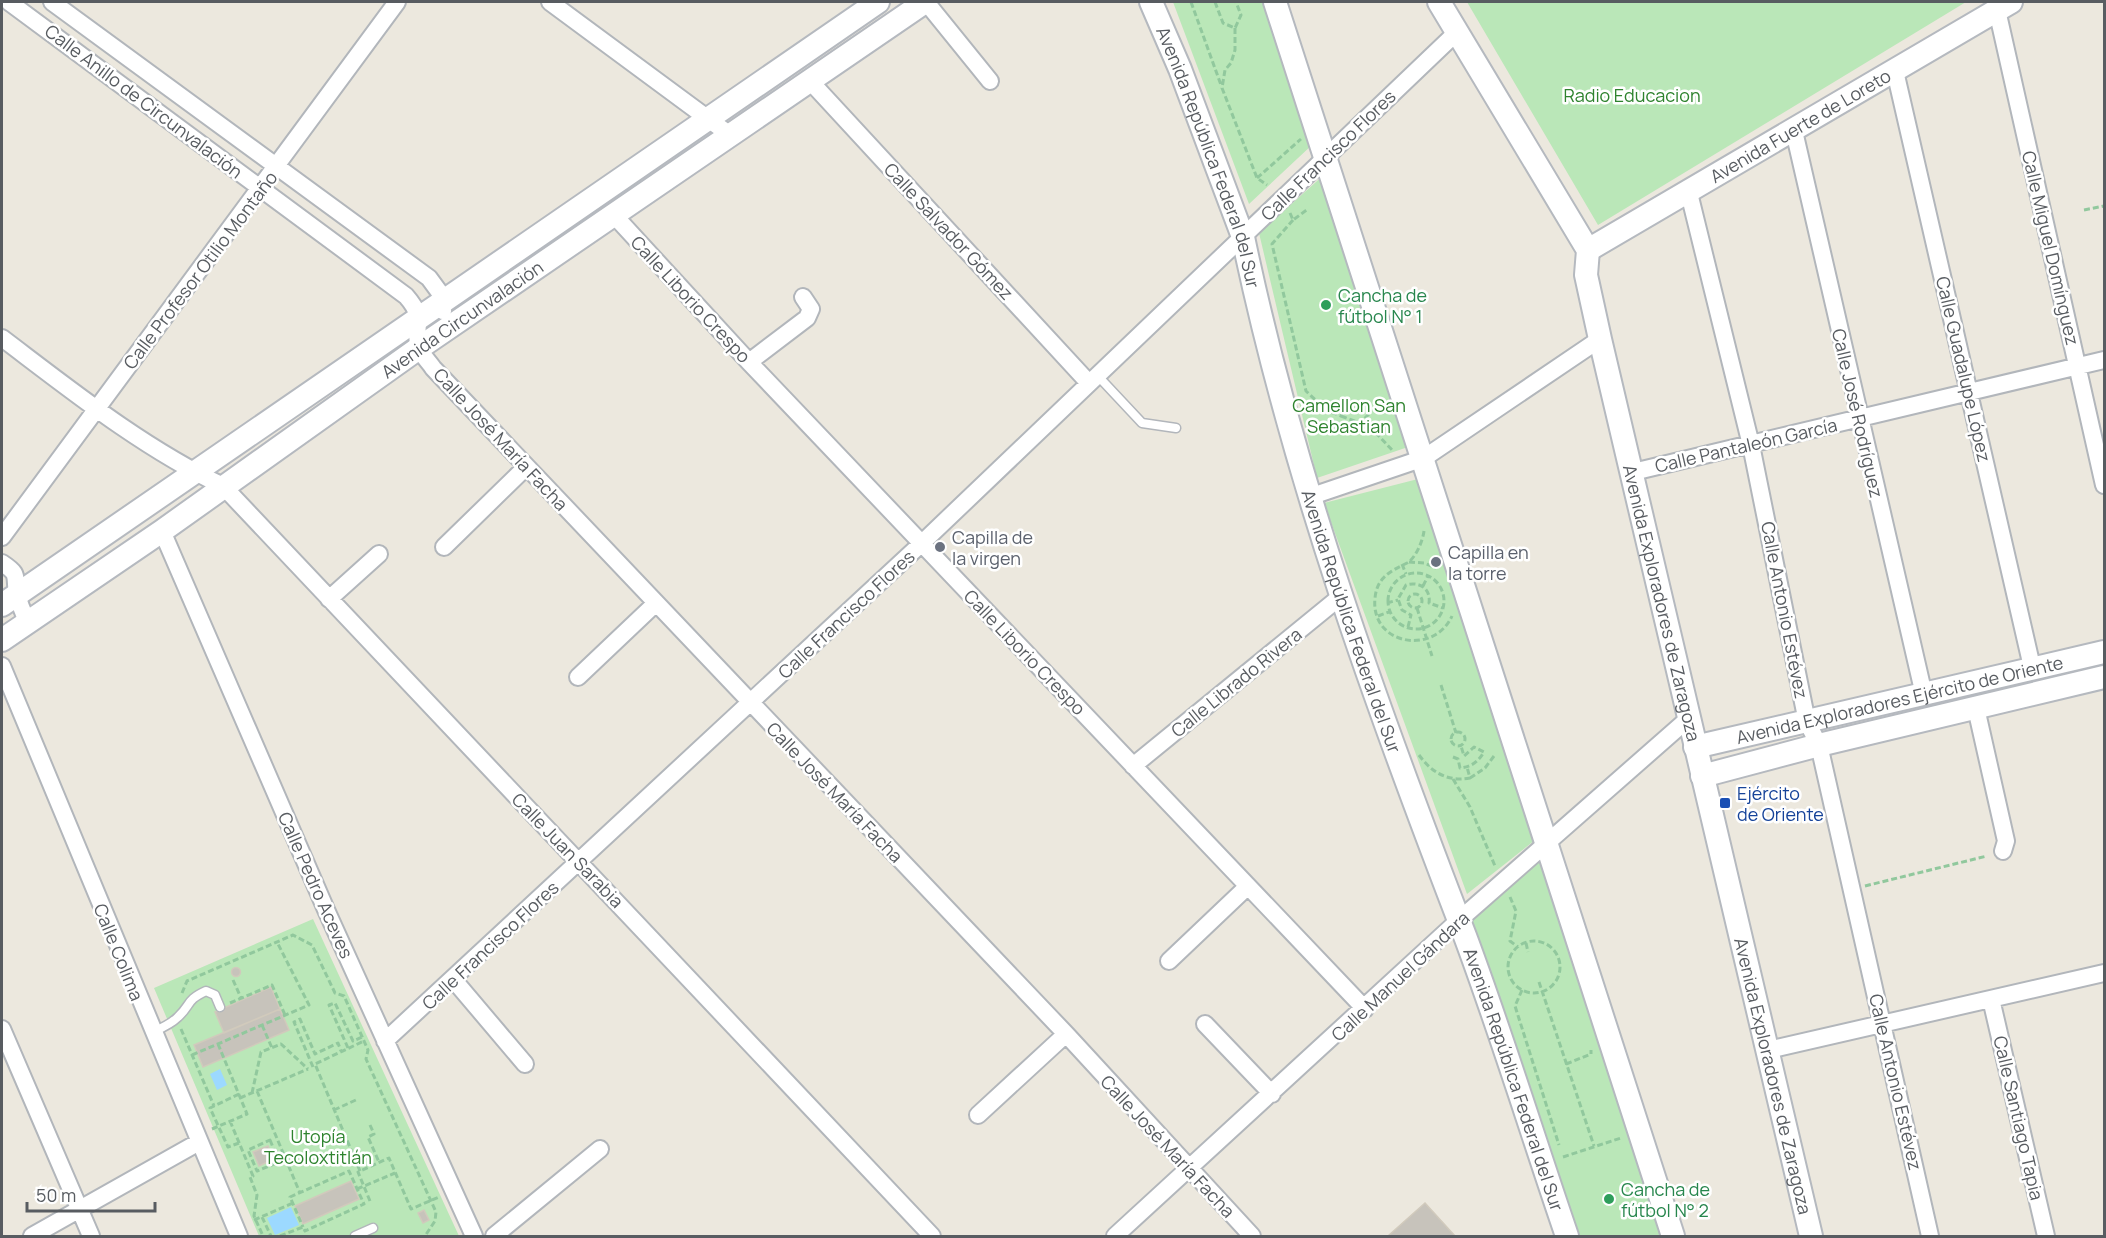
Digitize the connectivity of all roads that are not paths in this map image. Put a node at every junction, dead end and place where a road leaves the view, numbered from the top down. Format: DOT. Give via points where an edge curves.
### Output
graph roads {
  1 [pos="9,2"];
  2 [pos="52,2"];
  3 [pos="397,2"];
  4 [pos="550,2"];
  5 [pos="878,2"];
  6 [pos="926,2"];
  7 [pos="1152,2"];
  8 [pos="1275,2"];
  9 [pos="1438,2"];
  10 [pos="2004,6"];
  11 [pos="842,27"];
  12 [pos="1457,32"];
  13 [pos="859,46"];
  14 [pos="1895,71"];
  15 [pos="810,81"];
  16 [pos="990,81"];
  17 [pos="706,118"];
  18 [pos="1794,130"];
  19 [pos="730,135"];
  20 [pos="1324,159"];
  21 [pos="276,168"];
  22 [pos="260,188"];
  23 [pos="1689,193"];
  24 [pos="613,214"];
  25 [pos="1243,237"];
  26 [pos="1588,250"];
  27 [pos="803,297"];
  28 [pos="442,302"];
  29 [pos="419,317"];
  30 [pos="445,330"];
  31 [pos="2,338"];
  32 [pos="1600,339"];
  33 [pos="419,348"];
  34 [pos="2104,360"];
  35 [pos="749,362"];
  36 [pos="2078,366"];
  37 [pos="1093,378"];
  38 [pos="1970,392"];
  39 [pos="96,409"];
  40 [pos="1859,419"];
  41 [pos="1176,428"];
  42 [pos="1751,445"];
  43 [pos="1424,458"];
  44 [pos="526,466"];
  45 [pos="1633,472"];
  46 [pos="196,473"];
  47 [pos="2104,485"];
  48 [pos="223,486"];
  49 [pos="1308,497"];
  50 [pos="162,531"];
  51 [pos="2,537"];
  52 [pos="922,543"];
  53 [pos="444,547"];
  54 [pos="379,554"];
  55 [pos="2,563"];
  56 [pos="1340,597"];
  57 [pos="329,599"];
  58 [pos="9,600"];
  59 [pos="655,604"];
  60 [pos="27,622"];
  61 [pos="2,640"];
  62 [pos="2104,652"];
  63 [pos="2,666"];
  64 [pos="2032,667"];
  65 [pos="2104,676"];
  66 [pos="578,677"];
  67 [pos="1924,694"];
  68 [pos="750,704"];
  69 [pos="1976,708"];
  70 [pos="1688,719"];
  71 [pos="1807,722"];
  72 [pos="1818,745"];
  73 [pos="1695,747"];
  74 [pos="1133,766"];
  75 [pos="1702,776"];
  76 [pos="1548,844"];
  77 [pos="2003,851"];
  78 [pos="579,862"];
  79 [pos="1248,886"];
  80 [pos="1458,921"];
  81 [pos="1169,961"];
  82 [pos="2104,977"];
  83 [pos="453,979"];
  84 [pos="1991,999"];
  85 [pos="220,1007"];
  86 [pos="1365,1009"];
  87 [pos="1883,1023"];
  88 [pos="1205,1024"];
  89 [pos="2,1029"];
  90 [pos="152,1032"];
  91 [pos="1066,1034"];
  92 [pos="386,1041"];
  93 [pos="1768,1050"];
  94 [pos="525,1064"];
  95 [pos="1272,1094"];
  96 [pos="978,1116"];
  97 [pos="198,1139"];
  98 [pos="600,1149"];
  99 [pos="1189,1170"];
  100 [pos="80,1210"];
  101 [pos="373,1228"];
  102 [pos="32,1236"];
  103 [pos="91,1236"];
  104 [pos="239,1236"];
  105 [pos="355,1236"];
  106 [pos="474,1236"];
  107 [pos="494,1236"];
  108 [pos="932,1236"];
  109 [pos="1115,1236"];
  110 [pos="1252,1236"];
  111 [pos="1567,1236"];
  112 [pos="1673,1236"];
  113 [pos="1811,1236"];
  114 [pos="1930,1236"];
  115 [pos="2046,1236"];
  1 -- 22 [label="street, Calle Anillo de Circunvalación"];
  2 -- 21 [label="street, Calle Anillo de Circunvalación"];
  3 -- 21 [label="street, Calle Profesor Otilio Montaño"];
  4 -- 17 [label="street"];
  5 -- 11 [label="street, Avenida Circunvalación"];
  6 -- 13 [label="street, Avenida Circunvalación"];
  6 -- 16 [label="street"];
  7 -- 25 [label="street, Avenida República Federal del Sur"];
  8 -- 20 [label="street"];
  9 -- 12 [label="street"];
  10 -- 14 [label="street, Avenida Fuerte de Loreto"];
  10 -- 36 [label="street, Calle Miguel Domínguez"];
  11 -- 13 [label="street"];
  11 -- 17 [label="street, Avenida Circunvalación"];
  12 -- 20 [label="street, Calle Francisco Flores"];
  12 -- 26 [label="street"];
  13 -- 15 [label="street, Avenida Circunvalación"];
  14 -- 18 [label="street, Avenida Fuerte de Loreto"];
  14 -- 38 [label="street, Calle Guadalupe López"];
  15 -- 19 [label="street, Avenida Circunvalación"];
  15 -- 37 [label="street, Calle Salvador Gómez"];
  17 -- 19 [label="street"];
  17 -- 28 [label="street, Avenida Circunvalación"];
  18 -- 23 [label="street, Avenida Fuerte de Loreto"];
  18 -- 40 [label="street, Calle José Rodríguez"];
  19 -- 24 [label="street, Avenida Circunvalación"];
  20 -- 25 [label="street, Calle Francisco Flores"];
  20 -- 43 [label="street"];
  21 -- 22 [label="street, Calle Profesor Otilio Montaño"];
  21 -- 28 [label="street, Calle Anillo de Circunvalación" via="429,278"];
  22 -- 29 [label="street, Calle Anillo de Circunvalación" via="406,296"];
  22 -- 39 [label="street, Calle Profesor Otilio Montaño"];
  23 -- 26 [label="street, Avenida Fuerte de Loreto"];
  23 -- 42 [label="street, Calle Antonio Estévez"];
  24 -- 30 [label="street, Avenida Circunvalación"];
  24 -- 35 [label="street, Calle Liborio Crespo"];
  25 -- 37 [label="street, Calle Francisco Flores"];
  25 -- 49 [label="street, Avenida República Federal del Sur"];
  26 -- 32 [label="street, Avenida Exploradores de Zaragoza" via="1586,275"];
  27 -- 35 [label="street" via="811,309 807,318"];
  28 -- 29 [label="street, Avenida Circunvalación"];
  28 -- 30 [label="street, Calle Anillo de Circunvalación"];
  29 -- 33 [label="street"];
  29 -- 46 [label="street, Avenida Circunvalación"];
  30 -- 33 [label="street, Avenida Circunvalación"];
  31 -- 39 [label="street, Calle Juan Sarabia"];
  32 -- 43 [label="street"];
  32 -- 45 [label="street, Avenida Exploradores de Zaragoza"];
  33 -- 44 [label="street, Calle José María Facha" via="433,368"];
  33 -- 48 [label="street, Avenida Circunvalación"];
  34 -- 36 [label="street, Calle Pantaleón García"];
  35 -- 52 [label="street, Calle Liborio Crespo"];
  36 -- 38 [label="street, Calle Pantaleón García"];
  36 -- 47 [label="street, Calle Miguel Domínguez"];
  37 -- 41 [label="lane" via="1142,423"];
  37 -- 52 [label="street, Calle Francisco Flores"];
  38 -- 40 [label="street, Calle Pantaleón García"];
  38 -- 64 [label="street, Calle Guadalupe López"];
  39 -- 46 [label="street, Calle Juan Sarabia"];
  39 -- 51 [label="street, Calle Profesor Otilio Montaño"];
  40 -- 42 [label="street, Calle Pantaleón García"];
  40 -- 67 [label="street, Calle José Rodríguez"];
  42 -- 45 [label="street, Calle Pantaleón García"];
  42 -- 71 [label="street, Calle Antonio Estévez"];
  43 -- 49 [label="street"];
  43 -- 76 [label="street"];
  44 -- 53 [label="street"];
  44 -- 59 [label="street, Calle José María Facha"];
  45 -- 70 [label="street, Avenida Exploradores de Zaragoza"];
  46 -- 48 [label="street, Calle Juan Sarabia"];
  46 -- 58 [label="street, Avenida Circunvalación"];
  48 -- 50 [label="street, Avenida Circunvalación"];
  48 -- 57 [label="street, Calle Juan Sarabia"];
  49 -- 56 [label="street, Avenida República Federal del Sur"];
  50 -- 60 [label="street, Avenida Circunvalación"];
  50 -- 92 [label="street, Calle Pedro Aceves"];
  52 -- 68 [label="street, Calle Francisco Flores"];
  52 -- 74 [label="street, Calle Liborio Crespo"];
  54 -- 57 [label="street"];
  55 -- 58 [label="street" via="18,579"];
  56 -- 74 [label="street, Calle Librado Rivera"];
  56 -- 80 [label="street, Avenida República Federal del Sur"];
  57 -- 78 [label="street, Calle Juan Sarabia"];
  58 -- 60 [label="street"];
  59 -- 66 [label="street"];
  59 -- 68 [label="street, Calle José María Facha"];
  60 -- 61 [label="street, Avenida Circunvalación"];
  62 -- 64 [label="street, Avenida Exploradores Ejército de Oriente"];
  63 -- 90 [label="street, Calle Colima"];
  64 -- 67 [label="street, Avenida Exploradores Ejército de Oriente"];
  65 -- 69 [label="street, Avenida Exploradores Ejército de Oriente"];
  67 -- 71 [label="street, Avenida Exploradores Ejército de Oriente"];
  68 -- 78 [label="street, Calle Francisco Flores"];
  68 -- 91 [label="street, Calle José María Facha"];
  69 -- 72 [label="street, Avenida Exploradores Ejército de Oriente"];
  69 -- 77 [label="street" via="2006,841"];
  70 -- 73 [label="street, Avenida Exploradores de Zaragoza"];
  70 -- 76 [label="street, Calle Manuel Gándara"];
  71 -- 72 [label="street, Calle Antonio Estévez"];
  71 -- 73 [label="street, Avenida Exploradores Ejército de Oriente"];
  72 -- 75 [label="street, Avenida Exploradores Ejército de Oriente"];
  72 -- 87 [label="street, Calle Antonio Estévez"];
  73 -- 75 [label="street, Avenida Exploradores de Zaragoza"];
  74 -- 79 [label="street, Calle Liborio Crespo"];
  75 -- 93 [label="street, Avenida Exploradores de Zaragoza"];
  76 -- 80 [label="street, Calle Manuel Gándara"];
  76 -- 112 [label="street"];
  78 -- 83 [label="street, Calle Francisco Flores"];
  78 -- 108 [label="street, Calle Juan Sarabia"];
  79 -- 81 [label="street"];
  79 -- 86 [label="street, Calle Liborio Crespo"];
  80 -- 86 [label="street, Calle Manuel Gándara"];
  80 -- 111 [label="street, Avenida República Federal del Sur"];
  82 -- 84 [label="street"];
  83 -- 92 [label="street, Calle Francisco Flores"];
  83 -- 94 [label="street"];
  84 -- 87 [label="street"];
  84 -- 115 [label="street, Calle Santiago Tapia"];
  85 -- 90 [label="lane" via="215,995 206,991 192,997 179,1016"];
  86 -- 95 [label="street, Calle Manuel Gándara"];
  87 -- 93 [label="street"];
  87 -- 114 [label="street, Calle Antonio Estévez"];
  88 -- 95 [label="street"];
  89 -- 100 [label="street"];
  90 -- 97 [label="street, Calle Colima"];
  91 -- 96 [label="street"];
  91 -- 99 [label="street, Calle José María Facha"];
  92 -- 106 [label="street, Calle Pedro Aceves"];
  93 -- 113 [label="street, Avenida Exploradores de Zaragoza"];
  95 -- 99 [label="street, Calle Manuel Gándara"];
  97 -- 100 [label="street"];
  97 -- 104 [label="street, Calle Colima"];
  98 -- 107 [label="street"];
  99 -- 109 [label="street, Calle Manuel Gándara"];
  99 -- 110 [label="street, Calle José María Facha"];
  100 -- 102 [label="street"];
  100 -- 103 [label="street"];
  101 -- 105 [label="lane"];
}
